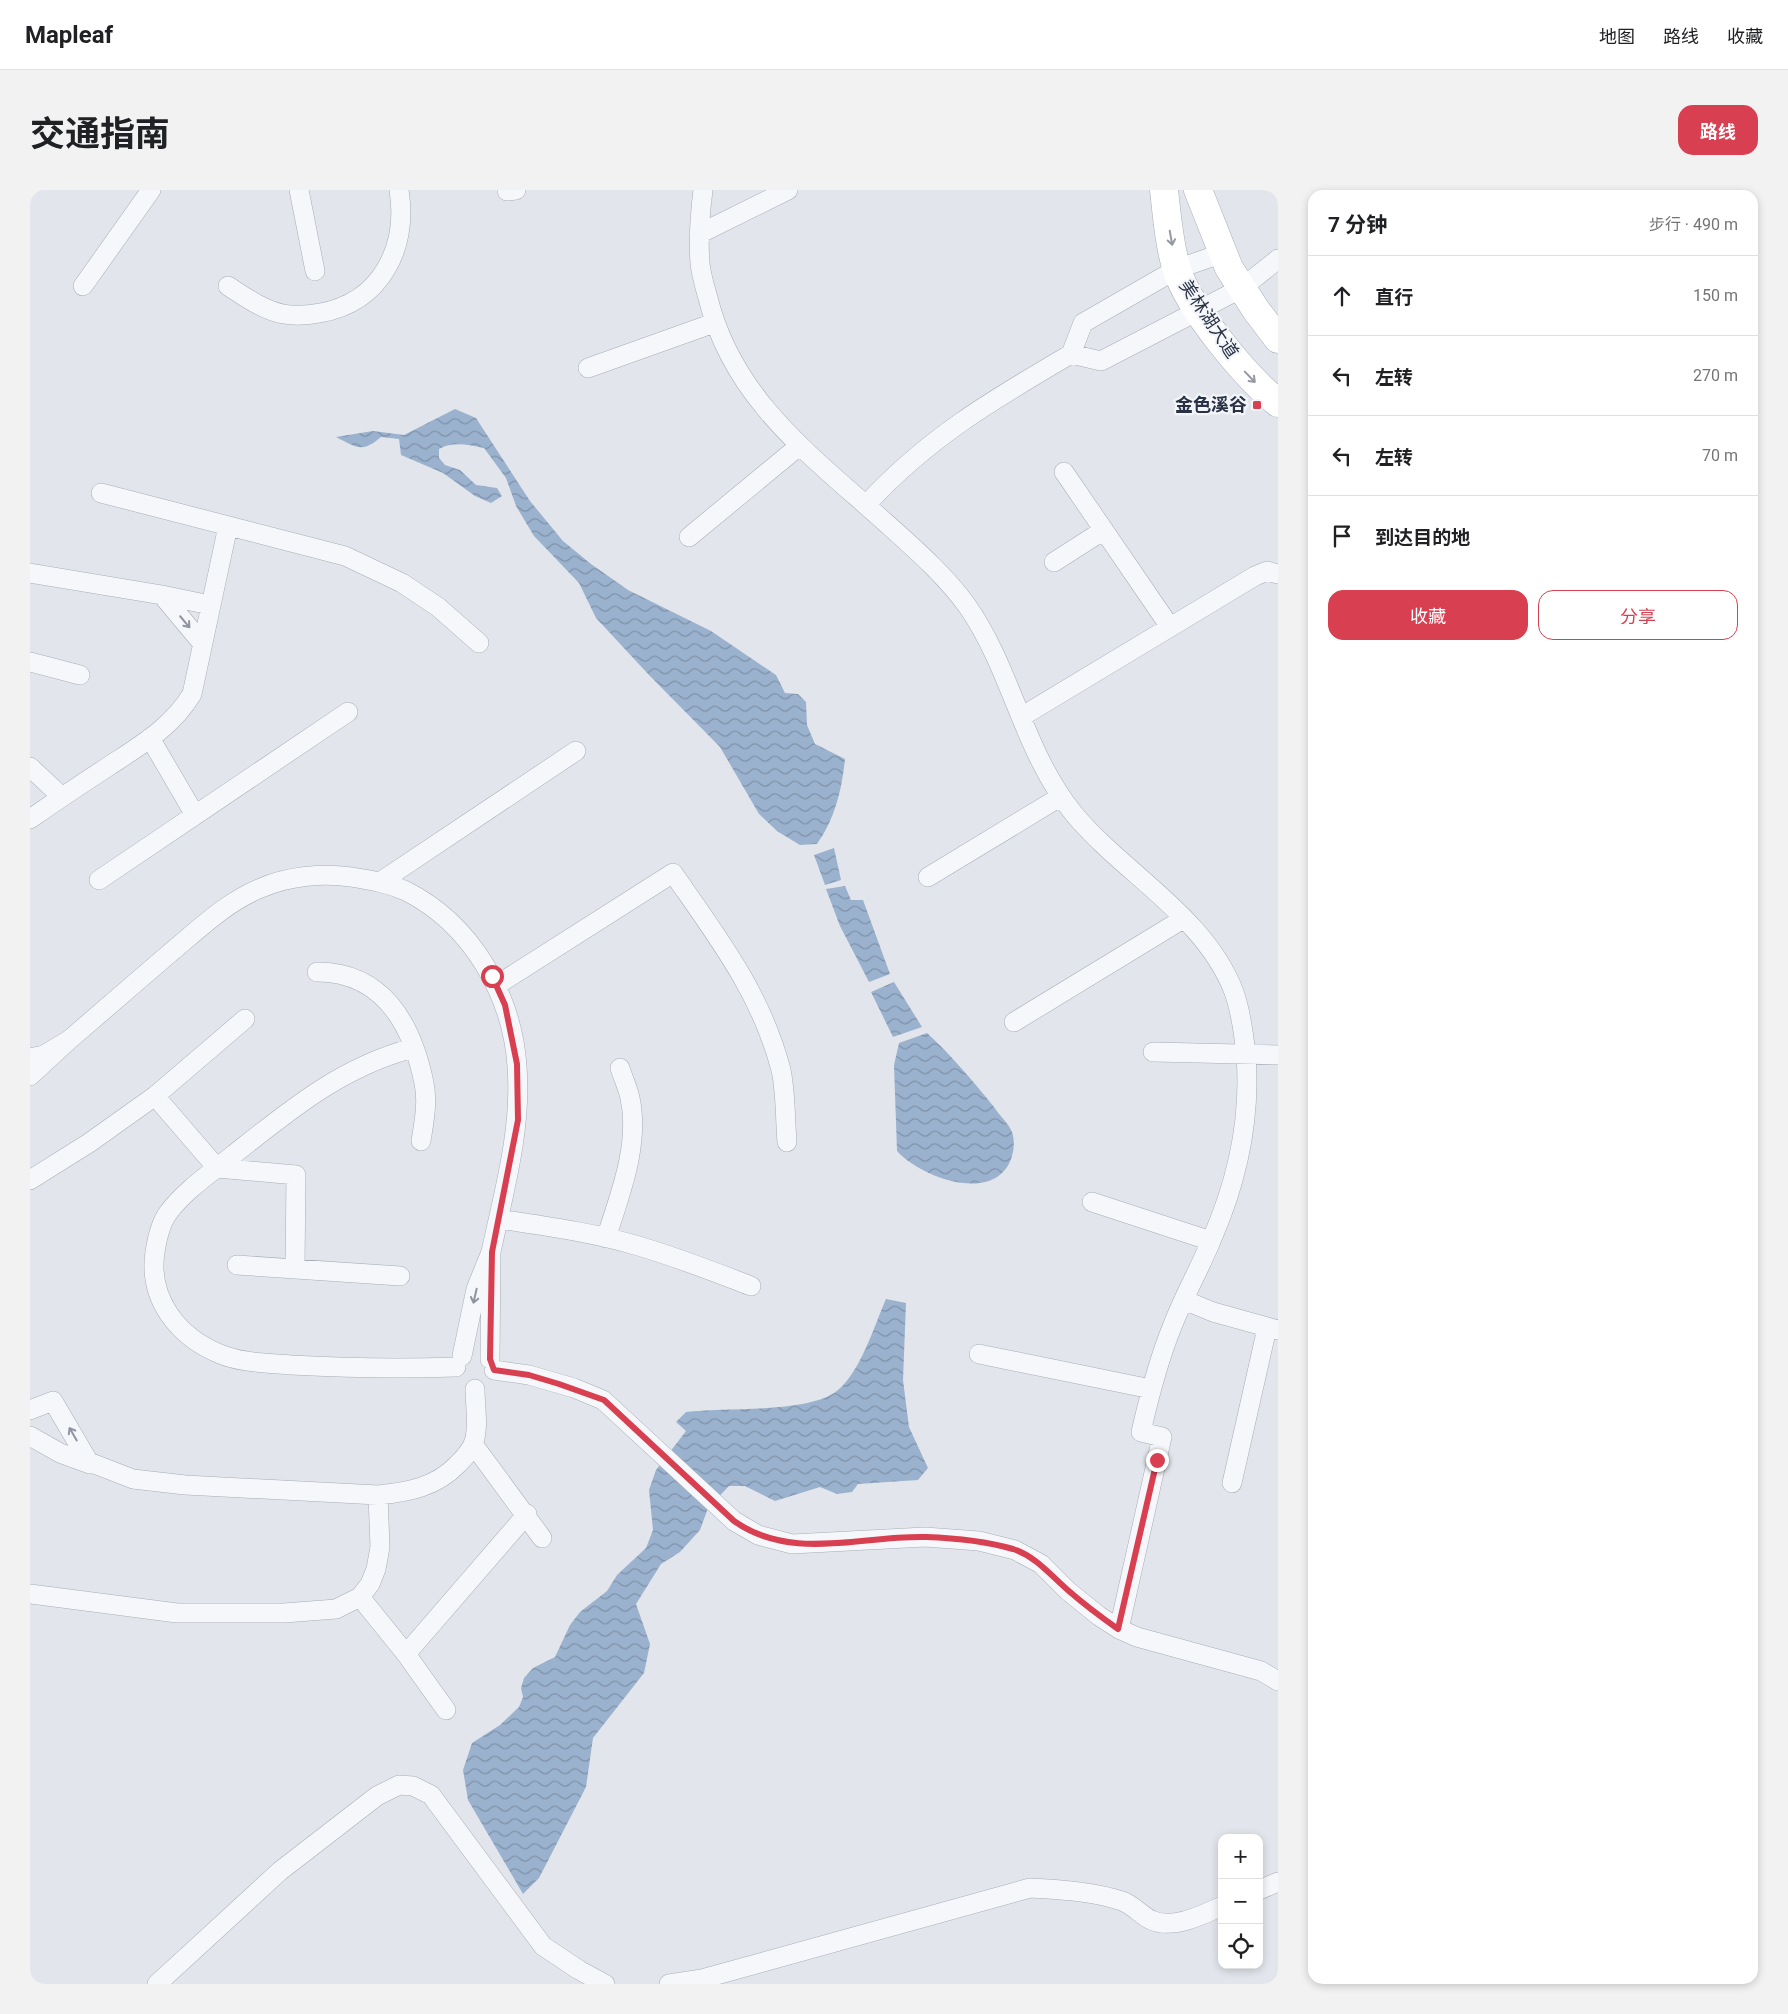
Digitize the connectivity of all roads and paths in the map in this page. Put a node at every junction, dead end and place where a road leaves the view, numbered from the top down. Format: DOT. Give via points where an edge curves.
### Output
graph roads {
  1 [pos="151,190"];
  2 [pos="299,190"];
  3 [pos="399,190"];
  4 [pos="703,190"];
  5 [pos="788,190"];
  6 [pos="1164,190"];
  7 [pos="1198,190"];
  8 [pos="699,234"];
  9 [pos="1222,253"];
  10 [pos="1278,259"];
  11 [pos="1177,269"];
  12 [pos="315,271"];
  13 [pos="83,286"];
  14 [pos="228,286"];
  15 [pos="1242,288"];
  16 [pos="1199,310"];
  17 [pos="714,323"];
  18 [pos="1278,339"];
  19 [pos="1071,354"];
  20 [pos="588,368"];
  21 [pos="1278,403"];
  22 [pos="798,447"];
  23 [pos="1064,472"];
  24 [pos="102,493"];
  25 [pos="866,505"];
  26 [pos="228,526"];
  27 [pos="1104,530"];
  28 [pos="689,537"];
  29 [pos="1054,562"];
  30 [pos="30,573"];
  31 [pos="1278,574"];
  32 [pos="162,595"];
  33 [pos="210,605"];
  34 [pos="1170,627"];
  35 [pos="202,643"];
  36 [pos="479,643"];
  37 [pos="30,662"];
  38 [pos="80,675"];
  39 [pos="348,712"];
  40 [pos="1021,717"];
  41 [pos="150,738"];
  42 [pos="576,751"];
  43 [pos="30,766"];
  44 [pos="62,797"];
  45 [pos="1060,797"];
  46 [pos="195,815"];
  47 [pos="30,819"];
  48 [pos="928,877"];
  49 [pos="99,880"];
  50 [pos="380,882"];
  51 [pos="1183,919"];
  52 [pos="317,972"];
  53 [pos="497,985"];
  54 [pos="245,1019"];
  55 [pos="1014,1022"];
  56 [pos="69,1040"];
  57 [pos="413,1048"];
  58 [pos="1153,1052"];
  59 [pos="1246,1054"];
  60 [pos="1278,1055"];
  61 [pos="30,1058"];
  62 [pos="620,1068"];
  63 [pos="30,1076"];
  64 [pos="155,1096"];
  65 [pos="421,1141"];
  66 [pos="787,1142"];
  67 [pos="217,1168"];
  68 [pos="30,1180"];
  69 [pos="1092,1202"];
  70 [pos="498,1219"];
  71 [pos="606,1238"];
  72 [pos="1211,1241"];
  73 [pos="492,1252"];
  74 [pos="237,1265"];
  75 [pos="295,1269"];
  76 [pos="400,1276"];
  77 [pos="750,1286"];
  78 [pos="1184,1300"];
  79 [pos="1272,1329"];
  80 [pos="979,1354"];
  81 [pos="459,1362"];
  82 [pos="492,1364"];
  83 [pos="475,1389"];
  84 [pos="1151,1389"];
  85 [pos="30,1410"];
  86 [pos="30,1436"];
  87 [pos="473,1444"];
  88 [pos="89,1462"];
  89 [pos="1232,1483"];
  90 [pos="378,1495"];
  91 [pos="527,1514"];
  92 [pos="542,1538"];
  93 [pos="30,1594"];
  94 [pos="360,1597"];
  95 [pos="1118,1629"];
  96 [pos="406,1654"];
  97 [pos="1278,1681"];
  98 [pos="446,1710"];
  99 [pos="1278,1882"];
  100 [pos="1263,1888"];
  101 [pos="1218,1908"];
  102 [pos="157,1984"];
  103 [pos="605,1984"];
  104 [pos="672,1984"];
  1 -- 13 [label="street"];
  2 -- 12 [label="street"];
  3 -- 14 [label="street" via="402,212 400,238 391,262 375,285 356,300 334,310 307,315 283,314"];
  4 -- 8 [label="street"];
  5 -- 8 [label="street"];
  6 -- 11 [label="main road, 美林湖大道, one-way"];
  7 -- 9 [label="main road"];
  8 -- 17 [label="street" via="700,268"];
  9 -- 11 [label="street"];
  9 -- 15 [label="main road"];
  10 -- 15 [label="street"];
  11 -- 16 [label="main road, 美林湖大道"];
  11 -- 19 [label="street" via="1083,323"];
  15 -- 16 [label="street"];
  15 -- 18 [label="main road"];
  16 -- 19 [label="street" via="1101,361"];
  16 -- 21 [label="main road, 美林湖大道, one-way" via="1244,372"];
  17 -- 20 [label="street"];
  17 -- 22 [label="street" via="749,387"];
  19 -- 25 [label="street" via="992,400 950,429 919,452"];
  22 -- 25 [label="street"];
  22 -- 28 [label="street"];
  23 -- 27 [label="street"];
  24 -- 26 [label="street"];
  25 -- 40 [label="street" via="938,572 965,603 983,630"];
  26 -- 33 [label="street"];
  26 -- 36 [label="street" via="345,556 370,566 438,607"];
  27 -- 29 [label="street"];
  27 -- 34 [label="street"];
  30 -- 32 [label="street"];
  31 -- 34 [label="street" via="1267,571 1255,576"];
  32 -- 33 [label="street"];
  32 -- 35 [label="street, one-way"];
  33 -- 35 [label="street"];
  34 -- 40 [label="street"];
  35 -- 41 [label="street" via="192,694 170,723"];
  37 -- 38 [label="street"];
  39 -- 46 [label="street"];
  40 -- 45 [label="street"];
  41 -- 44 [label="street"];
  41 -- 46 [label="street"];
  42 -- 50 [label="street"];
  43 -- 44 [label="street"];
  44 -- 47 [label="street"];
  45 -- 48 [label="street"];
  45 -- 51 [label="street" via="1099,842"];
  46 -- 49 [label="street"];
  50 -- 53 [label="street" via="406,891 463,934"];
  50 -- 56 [label="street" via="335,875 304,877 261,887 206,922"];
  51 -- 55 [label="street"];
  51 -- 59 [label="street" via="1202,938 1221,965 1234,993"];
  52 -- 57 [label="street" via="345,974 368,984 389,1001 403,1022"];
  53 -- 66 [label="street" via="673,874 736,965 766,1022 781,1072"];
  53 -- 70 [label="street" via="505,1005 517,1064 518,1120"];
  54 -- 64 [label="street"];
  56 -- 61 [label="street" via="44,1055"];
  56 -- 63 [label="street"];
  57 -- 65 [label="street" via="425,1084 426,1109"];
  57 -- 67 [label="street" via="392,1053 308,1096"];
  58 -- 59 [label="street"];
  59 -- 60 [label="street"];
  59 -- 72 [label="street" via="1248,1096 1244,1141 1233,1184"];
  62 -- 71 [label="street" via="630,1099 632,1145 624,1183"];
  64 -- 67 [label="street"];
  64 -- 68 [label="street"];
  67 -- 75 [label="street" via="296,1175"];
  67 -- 81 [label="street" via="192,1188 168,1214 157,1237 153,1268 159,1298 176,1325 193,1340 221,1355 262,1363 363,1369"];
  69 -- 72 [label="street"];
  70 -- 71 [label="street"];
  70 -- 73 [label="street"];
  71 -- 77 [label="street" via="634,1244"];
  72 -- 78 [label="street"];
  73 -- 81 [label="street, one-way" via="476,1289"];
  73 -- 82 [label="street"];
  74 -- 75 [label="street"];
  75 -- 76 [label="street"];
  78 -- 79 [label="street"];
  78 -- 84 [label="street"];
  79 -- 89 [label="street"];
  80 -- 84 [label="street"];
  81 -- 82 [label="street" via="468,1353 480,1352"];
  81 -- 83 [label="street" via="459,1380"];
  82 -- 83 [label="street" via="493,1376 486,1385"];
  82 -- 95 [label="street" via="604,1400 734,1521 758,1535 792,1544 925,1537 979,1541 1015,1550 1041,1564 1068,1591"];
  83 -- 87 [label="street"];
  84 -- 95 [label="street" via="1141,1432 1162,1437"];
  88 -- 85 [label="street, one-way" via="53,1401"];
  86 -- 88 [label="street" via="60,1453"];
  87 -- 90 [label="street" via="451,1471 428,1486"];
  87 -- 91 [label="street"];
  88 -- 90 [label="street" via="133,1479 185,1486"];
  90 -- 94 [label="street" via="380,1547 376,1570"];
  91 -- 92 [label="street"];
  91 -- 96 [label="street"];
  93 -- 94 [label="street" via="177,1613 336,1610"];
  94 -- 96 [label="street"];
  95 -- 97 [label="street" via="1261,1671"];
  96 -- 98 [label="street"];
  99 -- 100 [label="street"];
  101 -- 104 [label="street" via="1170,1923 1152,1920 1124,1901 1084,1892 1030,1888 702,1979"];
  102 -- 103 [label="street" via="280,1871 377,1796 399,1785 413,1786 431,1795 543,1946"];
}
